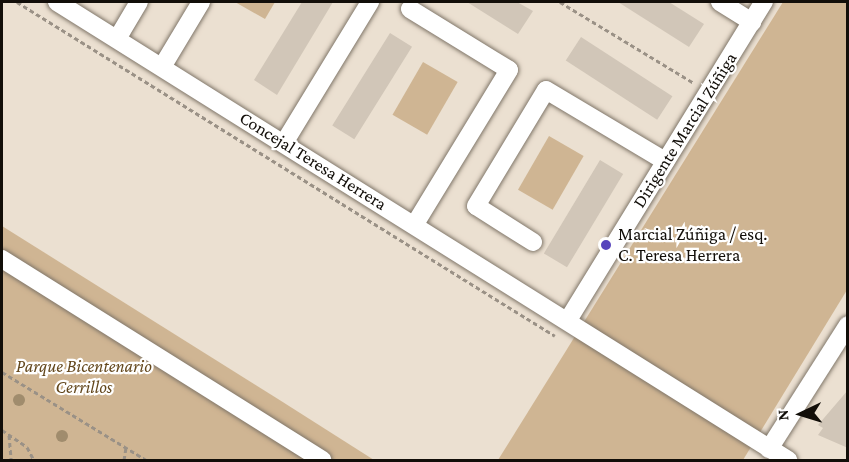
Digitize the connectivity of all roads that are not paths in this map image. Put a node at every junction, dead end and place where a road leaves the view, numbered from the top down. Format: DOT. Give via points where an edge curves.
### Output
graph roads {
  1 [pos="57,2"];
  2 [pos="139,2"];
  3 [pos="201,2"];
  4 [pos="370,2"];
  5 [pos="720,2"];
  6 [pos="764,2"];
  7 [pos="410,9"];
  8 [pos="752,22"];
  9 [pos="117,39"];
  10 [pos="162,67"];
  11 [pos="284,143"];
  12 [pos="665,161"];
  13 [pos="415,224"];
  14 [pos="533,242"];
  15 [pos="2,259"];
  16 [pos="568,320"];
  17 [pos="848,325"];
  18 [pos="770,449"];
  19 [pos="322,460"];
  20 [pos="788,460"];
  1 -- 9 [label="street, Concejal Teresa Herrera"];
  2 -- 9 [label="street"];
  3 -- 10 [label="street"];
  4 -- 11 [label="street"];
  5 -- 8 [label="street"];
  6 -- 8 [label="street, Dirigente Marcial Zúñiga"];
  7 -- 13 [label="street" via="509,70"];
  8 -- 12 [label="street, Dirigente Marcial Zúñiga"];
  9 -- 10 [label="street, Concejal Teresa Herrera"];
  10 -- 11 [label="street, Concejal Teresa Herrera"];
  11 -- 13 [label="street, Concejal Teresa Herrera"];
  12 -- 14 [label="street" via="546,90 476,206"];
  12 -- 16 [label="street, Dirigente Marcial Zúñiga"];
  13 -- 16 [label="street, Concejal Teresa Herrera"];
  15 -- 19 [label="street"];
  16 -- 18 [label="street, Concejal Teresa Herrera"];
  17 -- 18 [label="street"];
  18 -- 20 [label="street, Concejal Teresa Herrera"];
}
